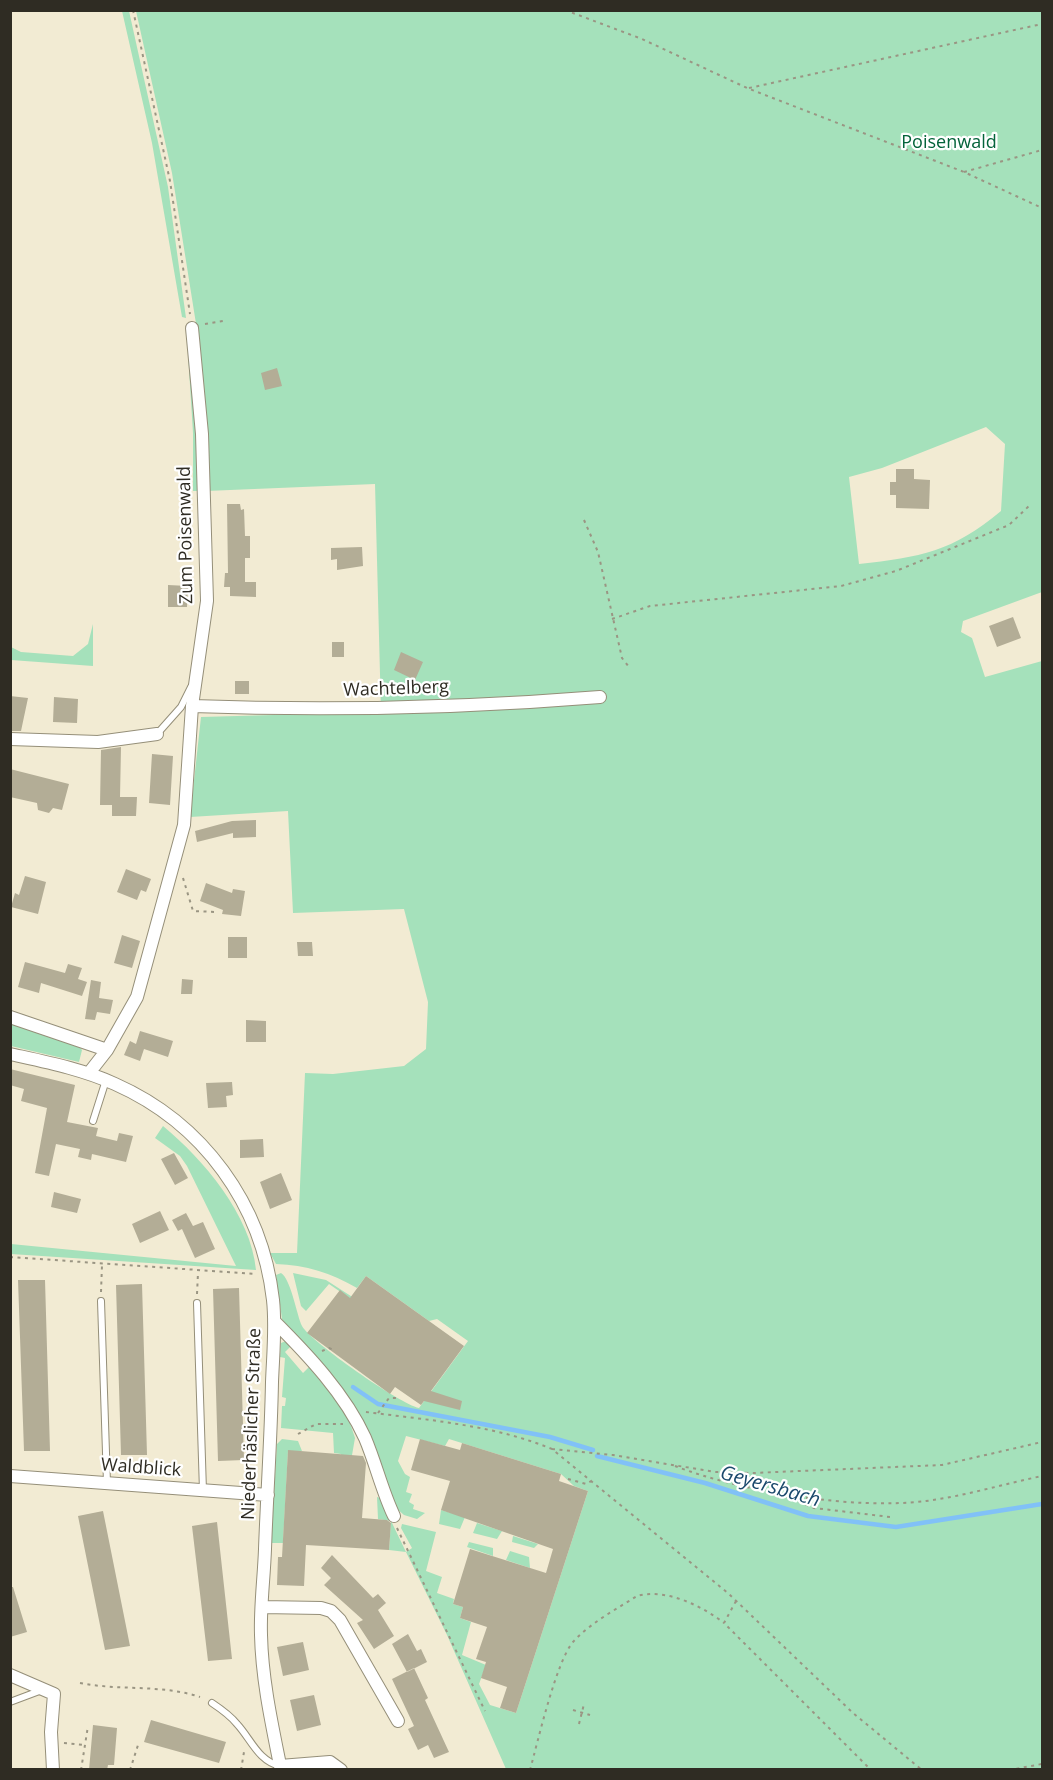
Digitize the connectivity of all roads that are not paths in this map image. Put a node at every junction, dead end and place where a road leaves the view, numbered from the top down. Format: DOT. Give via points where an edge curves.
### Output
graph roads {
  1 [pos="192,328"];
  2 [pos="196,672"];
  3 [pos="600,697"];
  4 [pos="192,706"];
  5 [pos="157,734"];
  6 [pos="10,739"];
  7 [pos="10,1017"];
  8 [pos="107,1050"];
  9 [pos="10,1054"];
  10 [pos="89,1073"];
  11 [pos="106,1080"];
  12 [pos="93,1121"];
  13 [pos="101,1301"];
  14 [pos="197,1303"];
  15 [pos="274,1321"];
  16 [pos="10,1476"];
  17 [pos="107,1484"];
  18 [pos="203,1491"];
  19 [pos="268,1495"];
  20 [pos="394,1516"];
  21 [pos="262,1607"];
  22 [pos="10,1675"];
  23 [pos="42,1690"];
  24 [pos="10,1702"];
  25 [pos="212,1703"];
  26 [pos="398,1721"];
  27 [pos="280,1768"];
  28 [pos="53,1770"];
  29 [pos="341,1770"];
  1 -- 2 [label="street, Zum Poisenwald" via="202,434 207,601"];
  2 -- 4 [label="street, Zum Poisenwald"];
  2 -- 5 [label="lane" via="181,707"];
  3 -- 4 [label="street, Wachtelberg" via="510,704 306,710"];
  4 -- 8 [label="street, Zum Poisenwald" via="187,801 176,863 137,997"];
  5 -- 6 [label="street" via="98,742"];
  7 -- 8 [label="street"];
  8 -- 10 [label="street, Zum Poisenwald"];
  9 -- 10 [label="street, Niederhäslicher Straße"];
  10 -- 11 [label="street, Niederhäslicher Straße"];
  11 -- 12 [label="lane"];
  11 -- 15 [label="street, Niederhäslicher Straße" via="159,1108 199,1141 233,1183 261,1244"];
  13 -- 17 [label="lane"];
  14 -- 18 [label="lane"];
  15 -- 19 [label="street, Niederhäslicher Straße"];
  15 -- 20 [label="street" via="308,1357 354,1418"];
  16 -- 17 [label="street, Waldblick"];
  17 -- 18 [label="street, Waldblick"];
  18 -- 19 [label="street, Waldblick"];
  19 -- 21 [label="street, Niederhäslicher Straße"];
  21 -- 26 [label="street" via="331,1611 346,1628"];
  21 -- 27 [label="street, Niederhäslicher Straße" via="263,1665"];
  22 -- 23 [label="street"];
  23 -- 24 [label="lane"];
  23 -- 28 [label="street" via="54,1694"];
  25 -- 27 [label="lane" via="232,1718 262,1757"];
  27 -- 29 [label="street" via="330,1762"];
}
